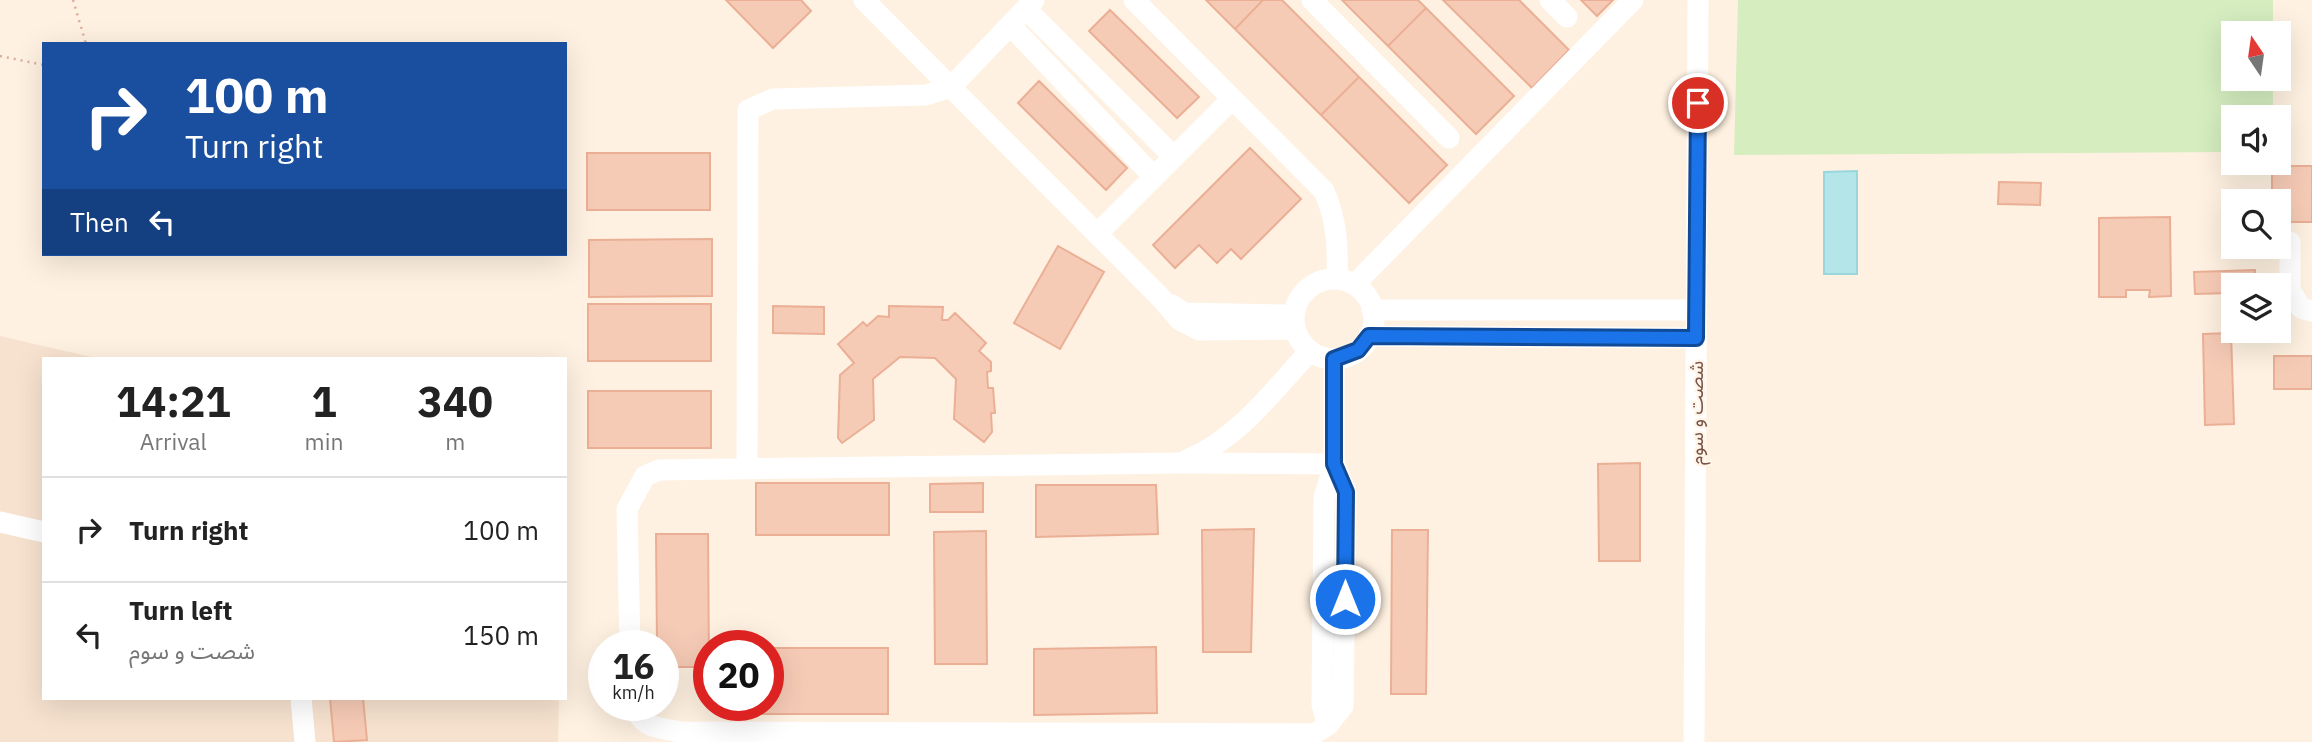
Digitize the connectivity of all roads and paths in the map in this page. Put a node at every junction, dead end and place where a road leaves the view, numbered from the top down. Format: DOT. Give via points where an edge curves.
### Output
graph roads {
  1 [pos="73,0"];
  2 [pos="864,0"];
  3 [pos="1134,0"];
  4 [pos="1312,0"];
  5 [pos="1550,0"];
  6 [pos="1633,0"];
  7 [pos="1698,0"];
  8 [pos="1030,4"];
  9 [pos="1567,17"];
  10 [pos="1010,25"];
  11 [pos="85,42"];
  12 [pos="0,56"];
  13 [pos="42,65"];
  14 [pos="951,87"];
  15 [pos="1232,99"];
  16 [pos="1449,138"];
  17 [pos="1174,157"];
  18 [pos="1154,177"];
  19 [pos="1097,234"];
  20 [pos="2290,259"];
  21 [pos="1346,282"];
  22 [pos="1372,310"];
  23 [pos="1696,310"];
  24 [pos="2312,311"];
  25 [pos="1294,322"];
  26 [pos="1369,336"];
  27 [pos="1696,338"];
  28 [pos="1310,351"];
  29 [pos="1334,359"];
  30 [pos="1179,463"];
  31 [pos="1334,464"];
  32 [pos="747,467"];
  33 [pos="0,522"];
  34 [pos="42,532"];
  35 [pos="630,630"];
  36 [pos="301,700"];
  37 [pos="642,721"];
  38 [pos="305,742"];
  39 [pos="1694,742"];
  1 -- 11 [label="path"];
  2 -- 14 [label="street"];
  3 -- 15 [label="street"];
  4 -- 16 [label="street"];
  5 -- 9 [label="street"];
  6 -- 21 [label="street"];
  7 -- 23 [label="street, شصت و سوم"];
  8 -- 10 [label="street"];
  8 -- 17 [label="street"];
  10 -- 14 [label="street"];
  10 -- 18 [label="street"];
  12 -- 13 [label="path"];
  14 -- 19 [label="street"];
  14 -- 32 [label="street" via="926,95 773,99 748,110"];
  15 -- 17 [label="street"];
  15 -- 21 [label="street" via="1324,191 1333,211"];
  17 -- 18 [label="street"];
  18 -- 19 [label="street"];
  19 -- 25 [label="street" via="1160,297 1184,313"];
  20 -- 24 [label="street" via="2290,290 2301,308"];
  21 -- 22 [label="street" via="1365,293"];
  21 -- 25 [label="street" via="1315,283 1304,291"];
  22 -- 23 [label="street"];
  22 -- 26 [label="street"];
  23 -- 27 [label="street, شصت و سوم"];
  25 -- 28 [label="street" via="1301,342"];
  26 -- 27 [label="street"];
  26 -- 29 [label="street" via="1358,350"];
  27 -- 39 [label="street, شصت و سوم"];
  28 -- 29 [label="street"];
  28 -- 30 [label="street" via="1234,432"];
  29 -- 31 [label="street"];
  30 -- 31 [label="street"];
  30 -- 32 [label="street"];
  31 -- 37 [label="street" via="1324,498 1322,705 1328,724 1314,734 680,732"];
  32 -- 35 [label="street" via="659,470 645,476 627,509"];
  33 -- 34 [label="street"];
  36 -- 38 [label="street"];
}
